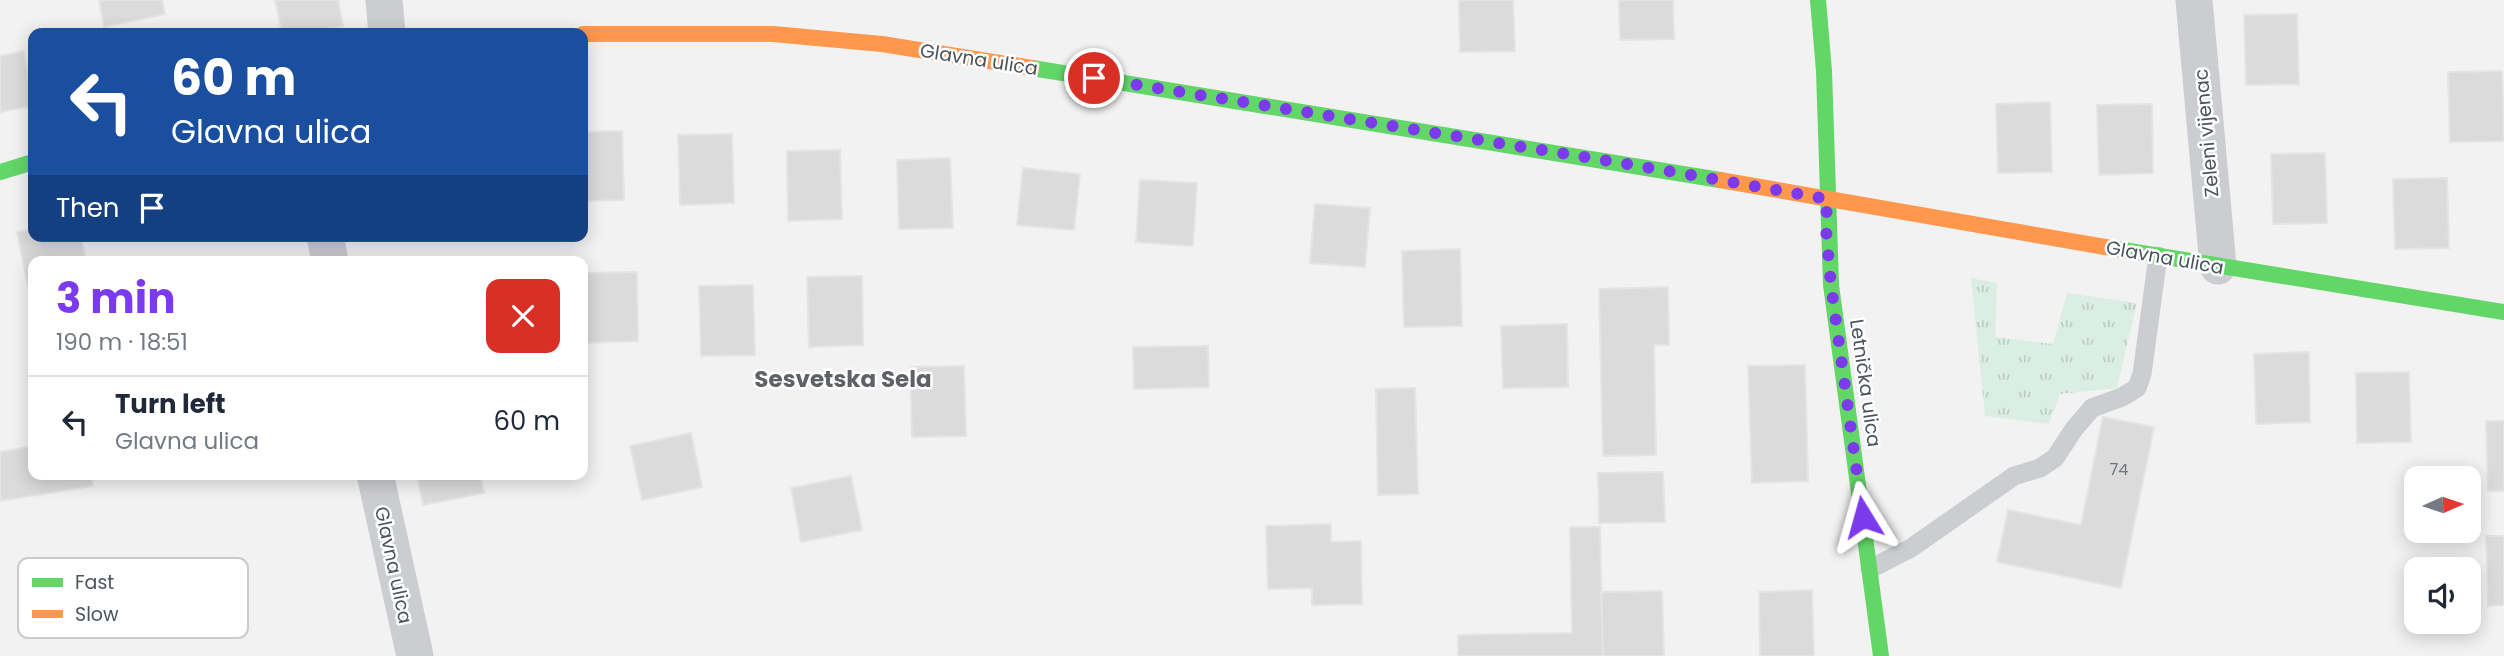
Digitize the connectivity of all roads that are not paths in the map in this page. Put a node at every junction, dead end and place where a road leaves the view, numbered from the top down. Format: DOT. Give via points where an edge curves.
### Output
graph roads {
  1 [pos="384,0"];
  2 [pos="1818,0"];
  3 [pos="2194,0"];
  4 [pos="387,28"];
  5 [pos="588,34"];
  6 [pos="28,164"];
  7 [pos="0,172"];
  8 [pos="1827,199"];
  9 [pos="2158,256"];
  10 [pos="2218,266"];
  11 [pos="2504,312"];
  12 [pos="376,480"];
  13 [pos="1870,569"];
  14 [pos="415,656"];
  15 [pos="1881,656"];
  1 -- 4 [label="street"];
  2 -- 8 [label="street" via="1824,47"];
  3 -- 10 [label="street, Zeleni vijenac"];
  5 -- 8 [label="street, Glavna ulica" via="774,34 883,44"];
  6 -- 7 [label="street"];
  8 -- 9 [label="street, Glavna ulica"];
  8 -- 13 [label="street, Letnička ulica" via="1831,285"];
  9 -- 10 [label="street, Glavna ulica"];
  9 -- 13 [label="lane" via="2137,388 2092,408 2055,458 2014,477 1911,548"];
  10 -- 11 [label="street, Glavna ulica"];
  12 -- 14 [label="street, Glavna ulica"];
  13 -- 15 [label="street, Letnička ulica"];
}
